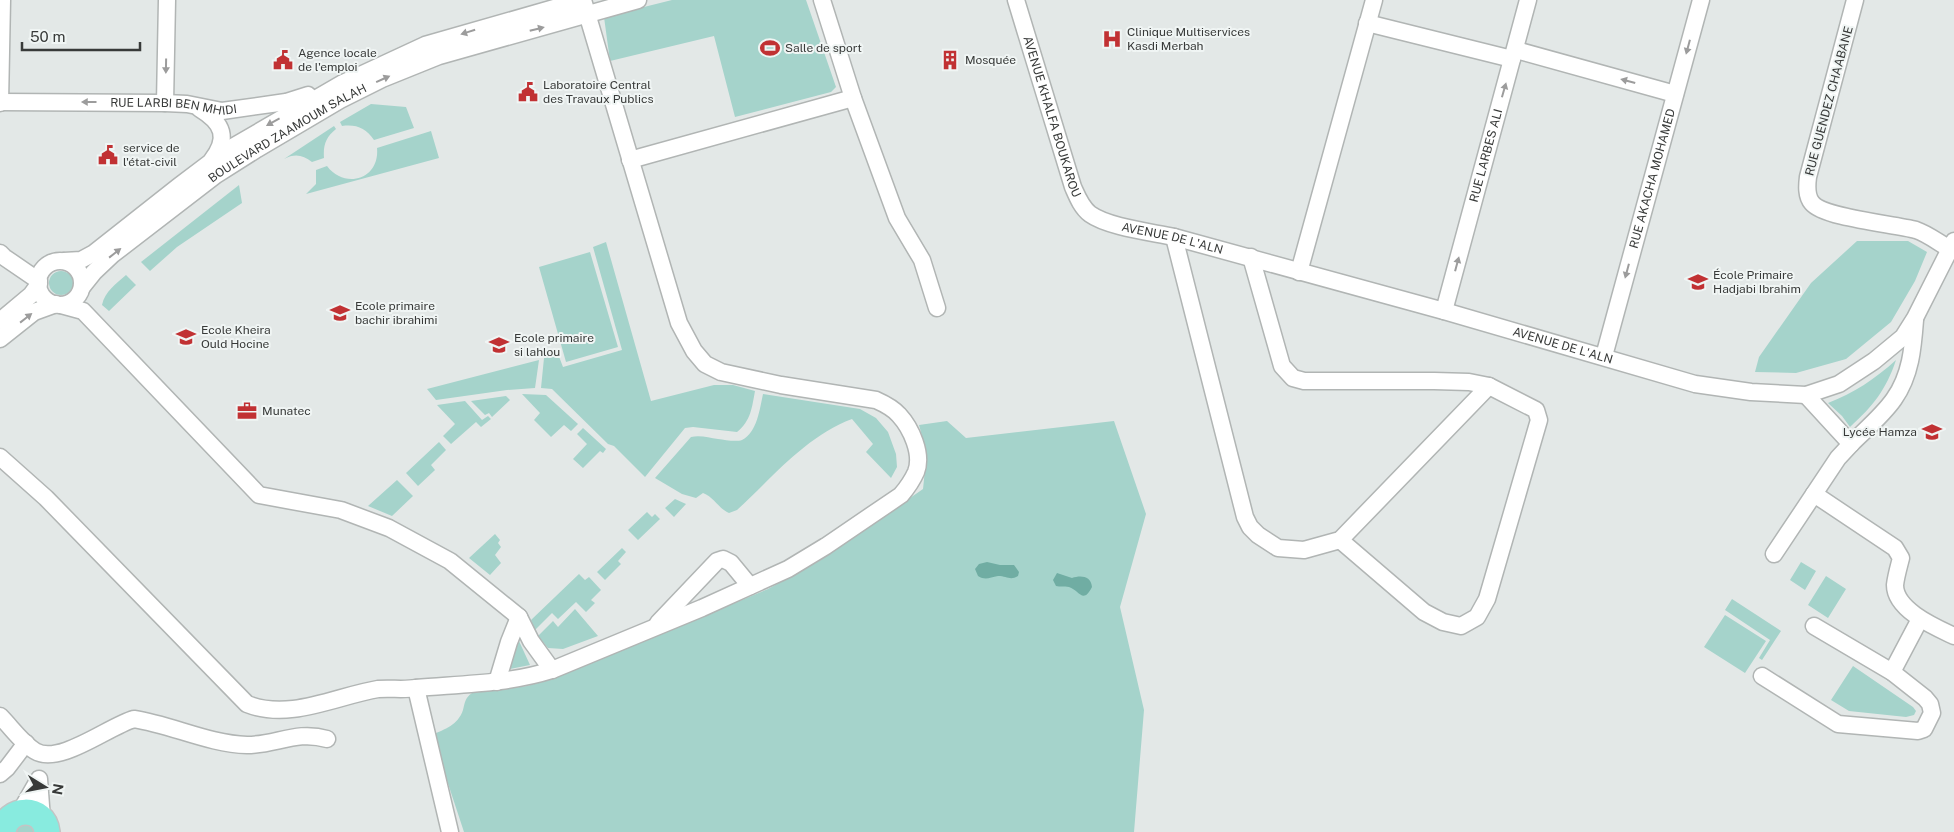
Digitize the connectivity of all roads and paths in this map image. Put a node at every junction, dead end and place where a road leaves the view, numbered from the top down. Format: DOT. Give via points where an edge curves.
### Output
graph roads {
  1 [pos="2,0"];
  2 [pos="167,0"];
  3 [pos="638,0"];
  4 [pos="822,0"];
  5 [pos="1016,0"];
  6 [pos="1374,0"];
  7 [pos="1528,0"];
  8 [pos="1701,0"];
  9 [pos="1855,0"];
  10 [pos="584,5"];
  11 [pos="1367,23"];
  12 [pos="1514,54"];
  13 [pos="343,82"];
  14 [pos="1675,94"];
  15 [pos="853,98"];
  16 [pos="0,102"];
  17 [pos="165,103"];
  18 [pos="196,107"];
  19 [pos="630,160"];
  20 [pos="208,164"];
  21 [pos="1106,221"];
  22 [pos="1174,236"];
  23 [pos="1952,245"];
  24 [pos="1,256"];
  25 [pos="1251,257"];
  26 [pos="57,262"];
  27 [pos="20,267"];
  28 [pos="1299,272"];
  29 [pos="39,282"];
  30 [pos="81,289"];
  31 [pos="58,304"];
  32 [pos="20,306"];
  33 [pos="937,308"];
  34 [pos="83,311"];
  35 [pos="1444,311"];
  36 [pos="1915,318"];
  37 [pos="0,321"];
  38 [pos="0,338"];
  39 [pos="1604,356"];
  40 [pos="1488,386"];
  41 [pos="1806,395"];
  42 [pos="1851,444"];
  43 [pos="0,457"];
  44 [pos="1814,494"];
  45 [pos="1340,540"];
  46 [pos="1774,554"];
  47 [pos="750,586"];
  48 [pos="519,617"];
  49 [pos="1920,619"];
  50 [pos="1814,626"];
  51 [pos="653,628"];
  52 [pos="1954,636"];
  53 [pos="552,670"];
  54 [pos="1892,672"];
  55 [pos="1762,676"];
  56 [pos="497,682"];
  57 [pos="416,688"];
  58 [pos="0,716"];
  59 [pos="327,739"];
  60 [pos="26,743"];
  61 [pos="42,755"];
  62 [pos="0,774"];
  63 [pos="25,820"];
  64 [pos="67,832"];
  65 [pos="450,832"];
  1 -- 16 [label="street"];
  2 -- 17 [label="street, one-way"];
  3 -- 10 [label="street, BOULEVARD ZAAMOUM SALAH"];
  4 -- 15 [label="street"];
  5 -- 21 [label="street, AVENUE KHALFA BOUKAROU" via="1073,187 1090,214"];
  6 -- 11 [label="street"];
  7 -- 12 [label="street, RUE LARBES ALI"];
  8 -- 14 [label="street, RUE AKACHA MOHAMED, one-way"];
  9 -- 23 [label="street, RUE GUENDEZ CHAABANE" via="1808,177 1809,198 1812,204 1831,213 1898,225"];
  10 -- 13 [label="street, BOULEVARD ZAAMOUM SALAH, one-way" via="425,45"];
  10 -- 19 [label="street"];
  30 -- 10 [label="street, BOULEVARD ZAAMOUM SALAH, one-way" via="112,255 216,175 340,100 439,56"];
  11 -- 12 [label="street"];
  11 -- 28 [label="street"];
  14 -- 12 [label="street, one-way"];
  35 -- 12 [label="street, RUE LARBES ALI, one-way"];
  13 -- 18 [label="street, RUE LARBI BEN MHIDI" via="286,102 260,107 222,111"];
  13 -- 20 [label="street, BOULEVARD ZAAMOUM SALAH, one-way"];
  14 -- 39 [label="street, RUE AKACHA MOHAMED, one-way"];
  15 -- 19 [label="street"];
  15 -- 33 [label="street" via="897,218 922,260"];
  17 -- 16 [label="street, RUE LARBI BEN MHIDI, one-way"];
  17 -- 18 [label="street, RUE LARBI BEN MHIDI"];
  18 -- 20 [label="street" via="211,116 221,131 220,147"];
  19 -- 47 [label="street" via="679,324 694,352 705,364 721,372 767,383 876,400 899,415 916,448 917,470 901,495 788,569"];
  20 -- 26 [label="street, BOULEVARD ZAAMOUM SALAH" via="94,253 81,260"];
  21 -- 22 [label="street, AVENUE DE L'ALN"];
  22 -- 25 [label="street, AVENUE DE L'ALN"];
  22 -- 45 [label="street" via="1245,517 1258,535 1278,548 1304,550"];
  23 -- 36 [label="street, AVENUE DE L'ALN"];
  24 -- 27 [label="street"];
  25 -- 28 [label="street, AVENUE DE L'ALN"];
  25 -- 40 [label="street" via="1282,366 1292,378 1304,381 1469,382"];
  26 -- 27 [label="street, BOULEVARD ZAAMOUM SALAH"];
  26 -- 29 [label="street" via="44,269"];
  26 -- 30 [label="street" via="78,270"];
  27 -- 29 [label="street"];
  27 -- 32 [label="street" via="26,287"];
  28 -- 35 [label="street, AVENUE DE L'ALN"];
  29 -- 31 [label="street" via="42,295"];
  29 -- 32 [label="street"];
  30 -- 31 [label="street" via="71,302"];
  30 -- 34 [label="street"];
  31 -- 34 [label="street"];
  38 -- 31 [label="street, one-way" via="34,312"];
  32 -- 37 [label="street"];
  34 -- 48 [label="street" via="259,495 341,510 389,528 450,560"];
  35 -- 39 [label="street, AVENUE DE L'ALN"];
  36 -- 41 [label="street, AVENUE DE L'ALN" via="1903,337 1874,361 1839,384"];
  36 -- 42 [label="street" via="1912,351 1903,382 1885,410"];
  39 -- 41 [label="street, AVENUE DE L'ALN" via="1695,384"];
  40 -- 45 [label="street"];
  40 -- 45 [label="street" via="1536,410 1539,420 1486,599 1477,617 1460,626 1424,612"];
  41 -- 42 [label="street"];
  42 -- 44 [label="street"];
  43 -- 57 [label="street" via="46,498 247,704 273,710 378,689"];
  44 -- 46 [label="street"];
  44 -- 49 [label="street" via="1896,548 1901,558 1895,585 1899,599"];
  47 -- 51 [label="street"];
  47 -- 51 [label="street" via="731,563 723,559 717,561"];
  48 -- 53 [label="street"];
  48 -- 56 [label="street"];
  49 -- 52 [label="street"];
  49 -- 54 [label="street"];
  50 -- 54 [label="street"];
  51 -- 53 [label="street"];
  53 -- 56 [label="street"];
  54 -- 55 [label="street" via="1930,704 1932,713 1924,729 1838,724"];
  56 -- 57 [label="street"];
  57 -- 65 [label="street"];
  58 -- 60 [label="street"];
  59 -- 61 [label="street" via="308,735 249,745 229,743 134,719 76,747"];
  60 -- 61 [label="street"];
  60 -- 62 [label="street"];
  61 -- 63 [label="street" via="39,780"];
  63 -- 64 [label="main road"];
}
